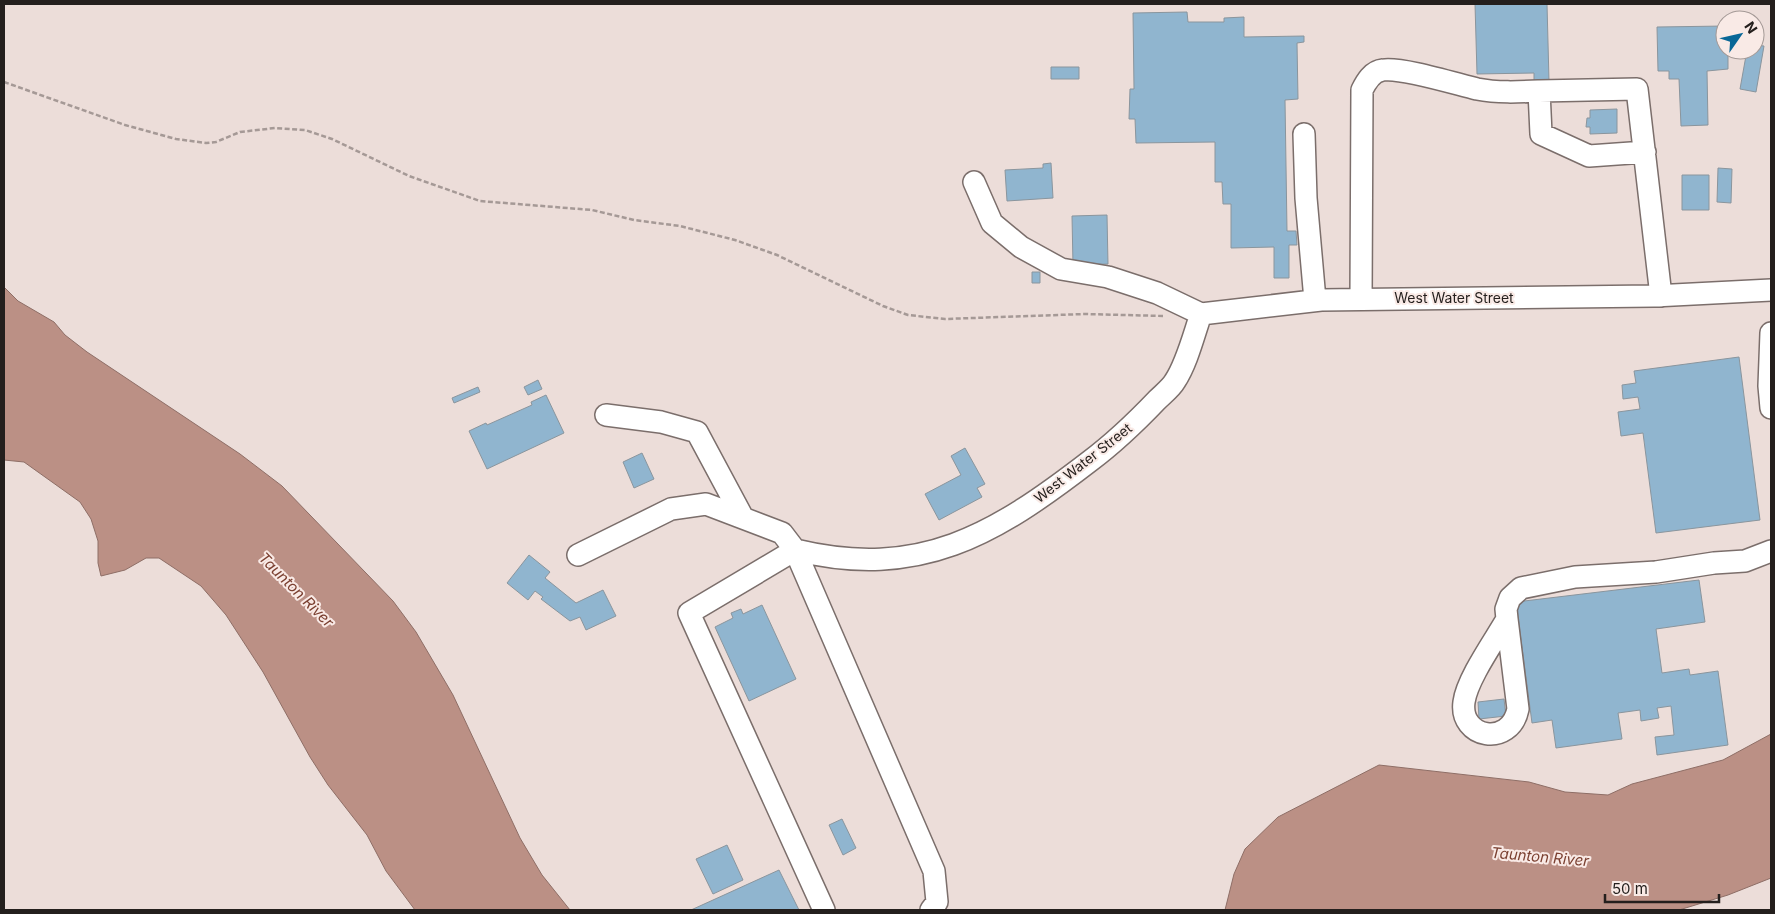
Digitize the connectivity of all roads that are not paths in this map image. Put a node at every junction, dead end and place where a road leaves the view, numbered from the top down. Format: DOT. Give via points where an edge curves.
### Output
graph roads {
  1 [pos="1539,91"];
  2 [pos="1304,134"];
  3 [pos="1645,152"];
  4 [pos="974,182"];
  5 [pos="1771,290"];
  6 [pos="1661,296"];
  7 [pos="1361,299"];
  8 [pos="1315,300"];
  9 [pos="1201,314"];
  10 [pos="1771,333"];
  11 [pos="1771,408"];
  12 [pos="606,415"];
  13 [pos="742,516"];
  14 [pos="795,550"];
  15 [pos="1771,551"];
  16 [pos="578,555"];
  17 [pos="1507,620"];
  18 [pos="824,910"];
  19 [pos="931,910"];
  1 -- 3 [label="street" via="1541,134 1589,156"];
  1 -- 3 [label="street" via="1637,89"];
  1 -- 7 [label="street" via="1487,90 1389,70 1382,70 1367,79 1362,90"];
  2 -- 8 [label="street"];
  3 -- 6 [label="street"];
  4 -- 9 [label="street" via="992,224 1022,247 1061,269 1141,288"];
  5 -- 6 [label="street, West Water Street"];
  6 -- 7 [label="street, West Water Street"];
  7 -- 8 [label="street, West Water Street"];
  8 -- 9 [label="street, West Water Street"];
  9 -- 14 [label="street, West Water Street" via="1175,381 1103,451 1002,523 962,543 897,558 842,558"];
  10 -- 11 [label="street"];
  12 -- 13 [label="street" via="661,422 697,432"];
  13 -- 14 [label="street" via="782,532"];
  13 -- 16 [label="street" via="706,504 671,509"];
  14 -- 18 [label="street" via="689,613"];
  14 -- 19 [label="street" via="934,871 937,902"];
  15 -- 17 [label="street" via="1745,561 1656,572 1575,577 1520,588 1510,598"];
  17 -- 17 [label="street" via="1518,709 1516,722 1505,731 1491,734 1475,731 1466,720 1463,703 1469,686"];
}
